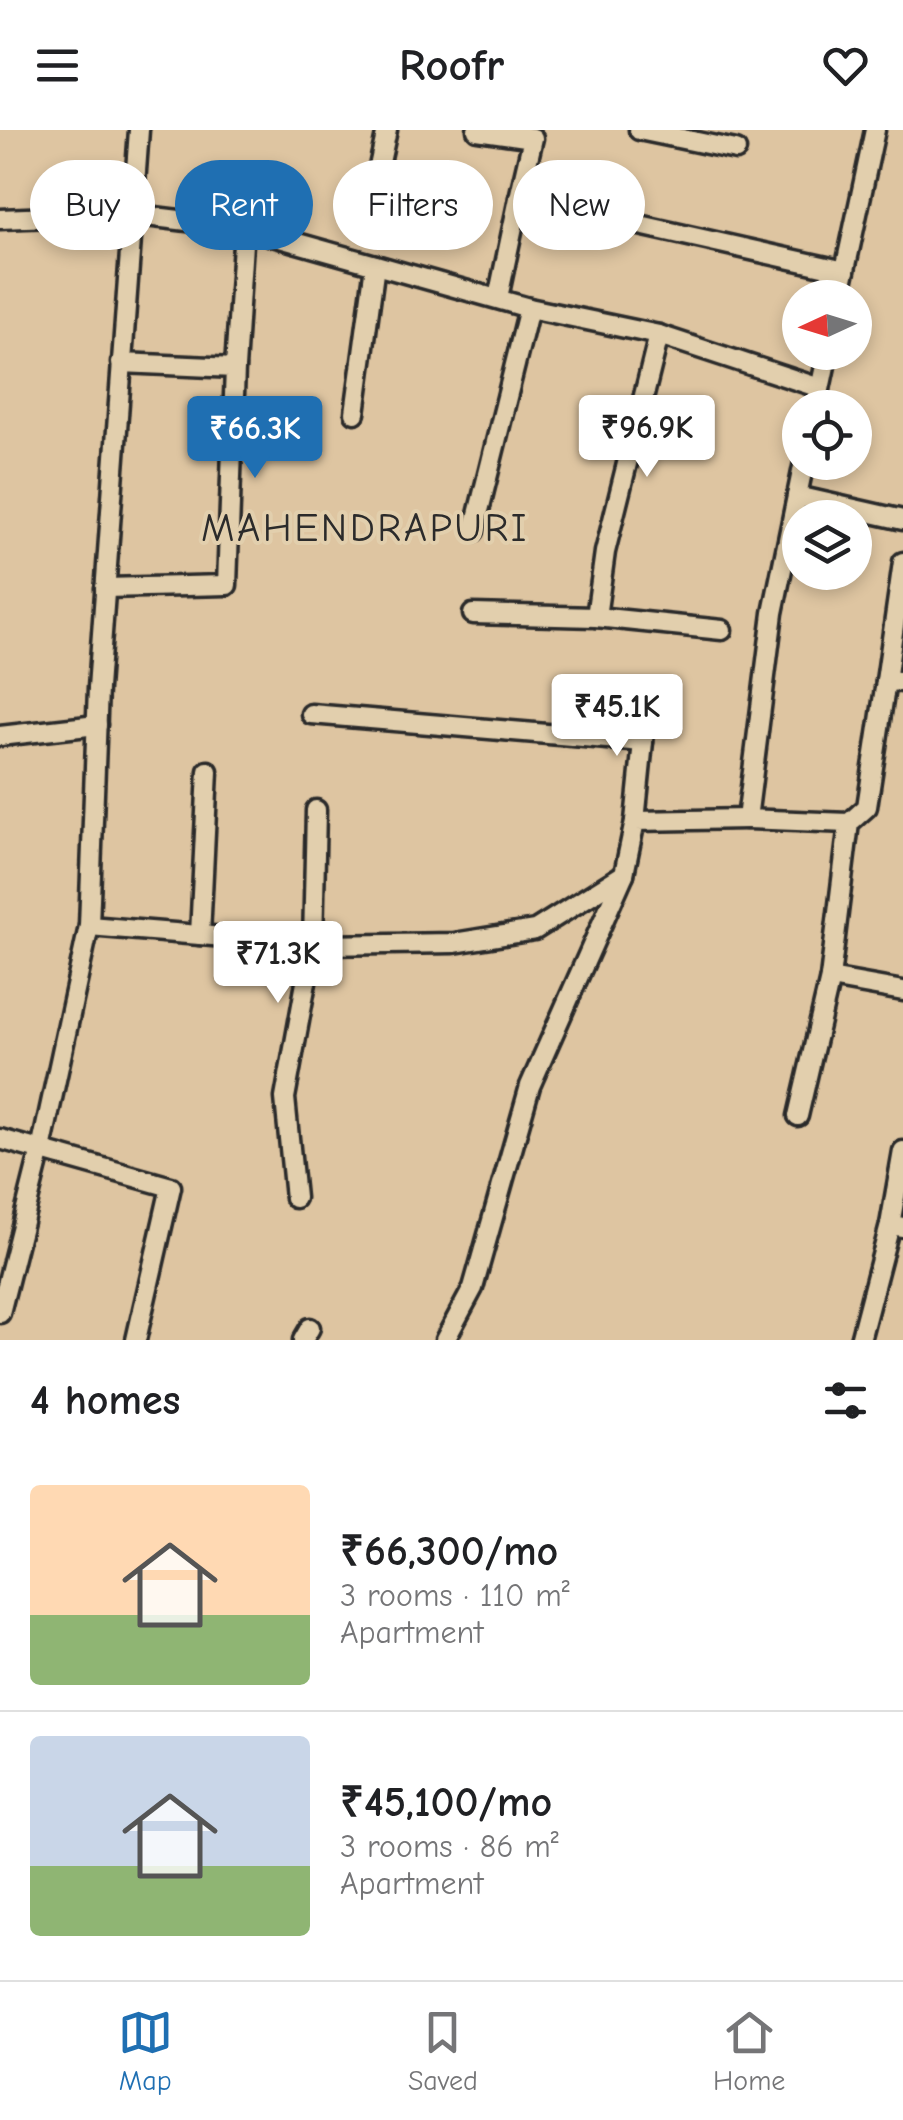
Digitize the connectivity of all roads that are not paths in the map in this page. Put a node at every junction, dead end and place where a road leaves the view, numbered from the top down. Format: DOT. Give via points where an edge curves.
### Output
graph roads {
  1 [pos="139,130"];
  2 [pos="387,130"];
  3 [pos="477,130"];
  4 [pos="639,130"];
  5 [pos="875,130"];
  6 [pos="534,134"];
  7 [pos="736,150"];
  8 [pos="136,160"];
  9 [pos="381,160"];
  10 [pos="528,160"];
  11 [pos="30,217"];
  12 [pos="0,218"];
  13 [pos="513,227"];
  14 [pos="645,227"];
  15 [pos="313,247"];
  16 [pos="128,250"];
  17 [pos="243,250"];
  18 [pos="375,265"];
  19 [pos="845,272"];
  20 [pos="843,280"];
  21 [pos="498,298"];
  22 [pos="530,308"];
  23 [pos="659,335"];
  24 [pos="121,363"];
  25 [pos="236,368"];
  26 [pos="824,370"];
  27 [pos="820,388"];
  28 [pos="356,414"];
  29 [pos="800,480"];
  30 [pos="797,496"];
  31 [pos="903,520"];
  32 [pos="474,531"];
  33 [pos="903,562"];
  34 [pos="105,588"];
  35 [pos="473,614"];
  36 [pos="596,617"];
  37 [pos="722,630"];
  38 [pos="894,682"];
  39 [pos="647,702"];
  40 [pos="311,714"];
  41 [pos="97,724"];
  42 [pos="0,736"];
  43 [pos="642,742"];
  44 [pos="208,770"];
  45 [pos="316,810"];
  46 [pos="747,820"];
  47 [pos="635,821"];
  48 [pos="849,823"];
  49 [pos="624,874"];
  50 [pos="89,926"];
  51 [pos="200,935"];
  52 [pos="313,944"];
  53 [pos="830,978"];
  54 [pos="903,990"];
  55 [pos="798,1116"];
  56 [pos="0,1139"];
  57 [pos="41,1150"];
  58 [pos="903,1151"];
  59 [pos="296,1198"];
  60 [pos="897,1226"];
  61 [pos="0,1312"];
  62 [pos="136,1340"];
  63 [pos="445,1340"];
  64 [pos="860,1340"];
  1 -- 8 [label="street"];
  2 -- 9 [label="street"];
  3 -- 6 [label="street"];
  4 -- 7 [label="street"];
  5 -- 19 [label="street"];
  6 -- 10 [label="street"];
  11 -- 12 [label="street"];
  13 -- 21 [label="street"];
  14 -- 19 [label="street"];
  15 -- 18 [label="street"];
  16 -- 24 [label="street"];
  17 -- 25 [label="street"];
  18 -- 21 [label="street"];
  18 -- 28 [label="street"];
  19 -- 20 [label="street"];
  21 -- 22 [label="street"];
  22 -- 23 [label="street"];
  22 -- 32 [label="street"];
  23 -- 27 [label="street"];
  23 -- 36 [label="street" via="605,552"];
  24 -- 25 [label="street"];
  24 -- 34 [label="street"];
  25 -- 34 [label="street" via="227,586"];
  26 -- 27 [label="street"];
  29 -- 30 [label="street"];
  30 -- 31 [label="street"];
  30 -- 46 [label="street" via="772,612"];
  33 -- 38 [label="street"];
  34 -- 41 [label="street"];
  35 -- 36 [label="street"];
  36 -- 37 [label="street"];
  38 -- 48 [label="street" via="867,808"];
  39 -- 43 [label="street"];
  40 -- 43 [label="street"];
  41 -- 42 [label="street"];
  41 -- 50 [label="street"];
  43 -- 47 [label="street"];
  44 -- 51 [label="street"];
  45 -- 52 [label="street"];
  46 -- 47 [label="street"];
  46 -- 48 [label="street"];
  47 -- 49 [label="street"];
  48 -- 53 [label="street"];
  49 -- 52 [label="street" via="535,930 454,943"];
  49 -- 63 [label="street" via="530,1086 473,1288"];
  50 -- 51 [label="street"];
  50 -- 57 [label="street"];
  51 -- 52 [label="street"];
  52 -- 59 [label="street" via="285,1098"];
  53 -- 54 [label="street"];
  53 -- 55 [label="street"];
  56 -- 57 [label="street"];
  57 -- 61 [label="street"];
  57 -- 62 [label="street" via="172,1187"];
  58 -- 60 [label="street"];
  60 -- 64 [label="street"];
}
